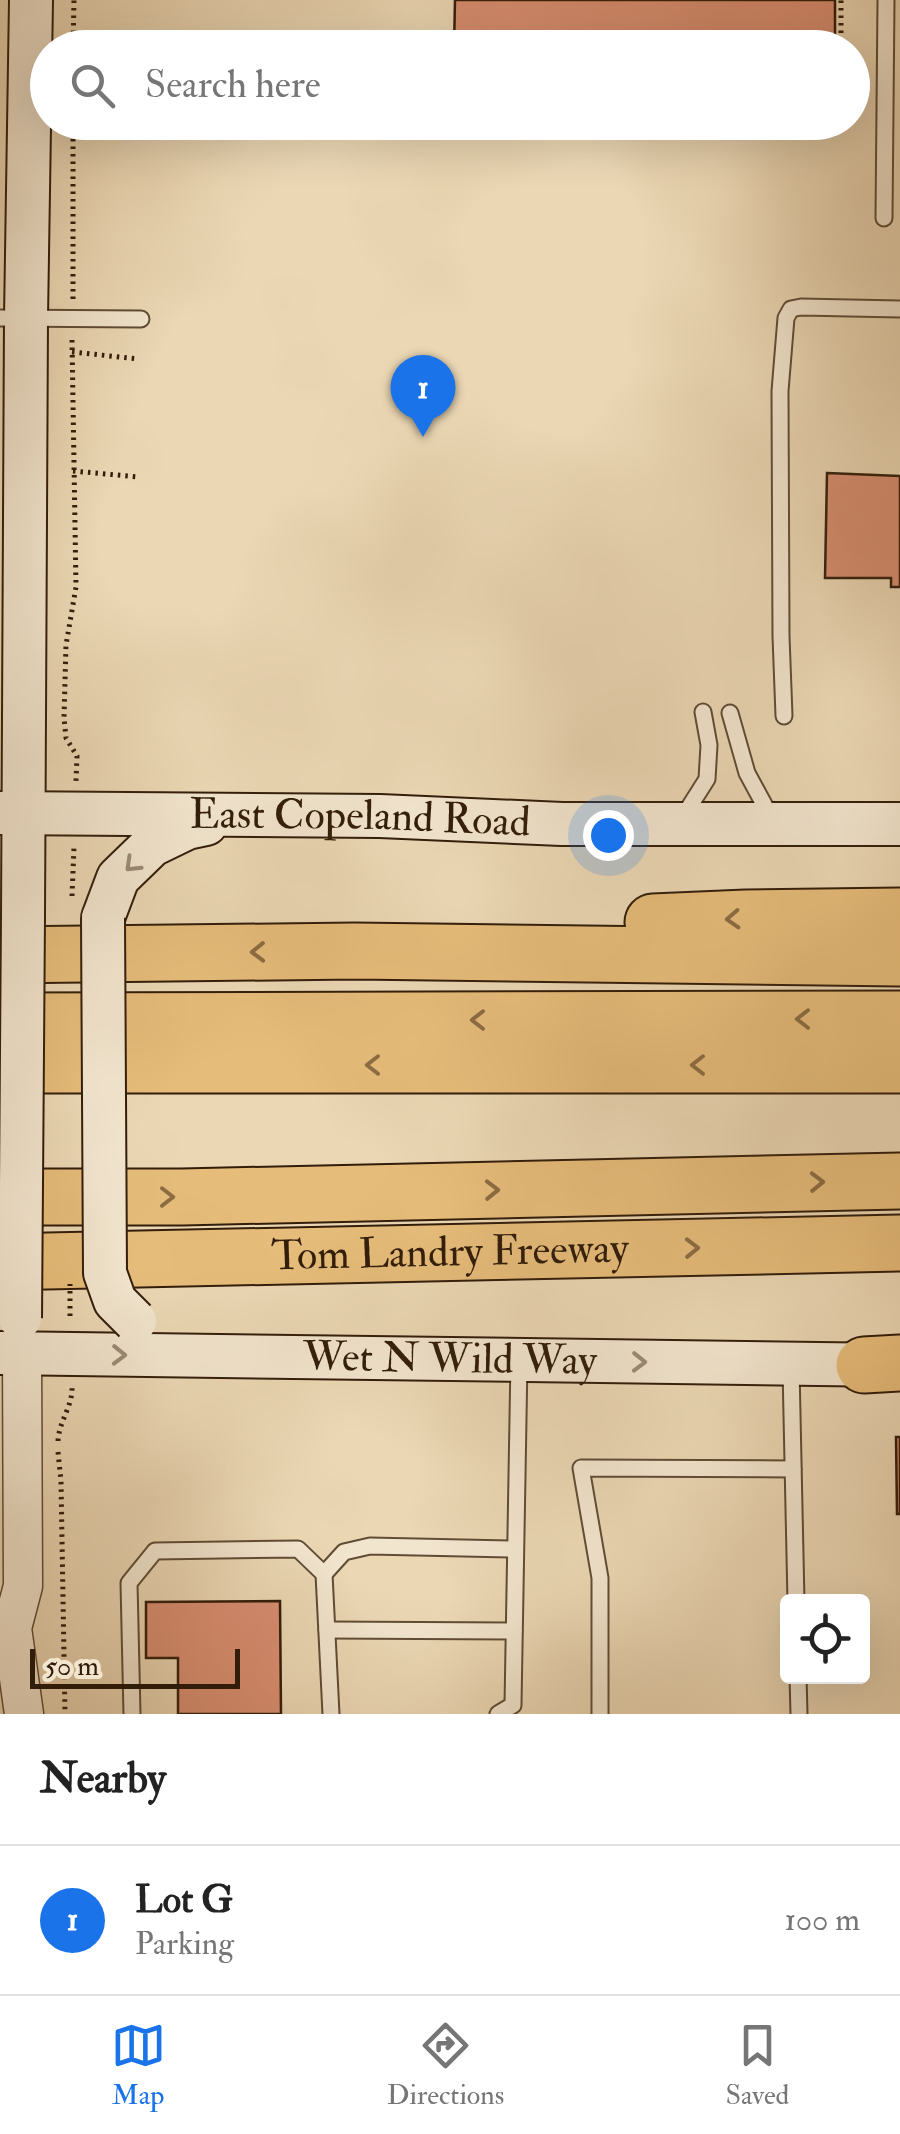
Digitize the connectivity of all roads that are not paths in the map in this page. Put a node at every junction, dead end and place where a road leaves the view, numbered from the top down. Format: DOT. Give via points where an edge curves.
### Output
graph roads {
  1 [pos="31,0"];
  2 [pos="886,0"];
  3 [pos="884,218"];
  4 [pos="900,309"];
  5 [pos="13,318"];
  6 [pos="141,318"];
  7 [pos="703,712"];
  8 [pos="730,713"];
  9 [pos="784,716"];
  10 [pos="12,813"];
  11 [pos="251,816"];
  12 [pos="678,824"];
  13 [pos="775,824"];
  14 [pos="900,824"];
  15 [pos="900,916"];
  16 [pos="11,935"];
  17 [pos="355,952"];
  18 [pos="900,958"];
  19 [pos="900,1019"];
  20 [pos="0,1022"];
  21 [pos="900,1064"];
  22 [pos="9,1093"];
  23 [pos="900,1180"];
  24 [pos="0,1197"];
  25 [pos="900,1243"];
  26 [pos="0,1262"];
  27 [pos="14,1341"];
  28 [pos="262,1358"];
  29 [pos="519,1360"];
  30 [pos="791,1364"];
  31 [pos="888,1364"];
  32 [pos="794,1469"];
  33 [pos="516,1550"];
  34 [pos="324,1574"];
  35 [pos="796,1594"];
  36 [pos="6,1620"];
  37 [pos="327,1630"];
  38 [pos="514,1631"];
  39 [pos="798,1684"];
  40 [pos="24,1714"];
  41 [pos="132,1714"];
  42 [pos="331,1714"];
  43 [pos="498,1714"];
  44 [pos="600,1714"];
  45 [pos="799,1714"];
  1 -- 5 [label="main road"];
  2 -- 3 [label="lane"];
  4 -- 9 [label="lane" via="800,307 786,318 780,391"];
  5 -- 6 [label="lane"];
  5 -- 10 [label="main road"];
  7 -- 12 [label="lane" via="707,779"];
  8 -- 13 [label="lane" via="746,774"];
  10 -- 11 [label="main road, East Copeland Road"];
  10 -- 16 [label="main road"];
  11 -- 12 [label="main road, East Copeland Road"];
  11 -- 28 [label="main road, one-way, bridge" via="186,828 152,845 118,878 103,918 105,1273 115,1300 134,1320 178,1340"];
  12 -- 13 [label="main road, East Copeland Road"];
  13 -- 14 [label="main road, East Copeland Road"];
  15 -- 17 [label="highway, one-way" via="570,926"];
  17 -- 16 [label="highway, one-way"];
  16 -- 22 [label="main road, bridge"];
  17 -- 18 [label="highway"];
  19 -- 20 [label="highway, one-way"];
  21 -- 22 [label="highway, one-way"];
  22 -- 27 [label="main road, bridge"];
  24 -- 23 [label="highway, one-way"];
  26 -- 25 [label="highway, Tom Landry Freeway, one-way"];
  27 -- 28 [label="main road, Wet N Wild Way, one-way"];
  27 -- 36 [label="street" via="23,1586"];
  28 -- 29 [label="main road, Wet N Wild Way"];
  29 -- 30 [label="main road, Wet N Wild Way, one-way"];
  29 -- 33 [label="lane"];
  30 -- 31 [label="main road, Wet N Wild Way"];
  30 -- 32 [label="lane"];
  32 -- 35 [label="lane"];
  32 -- 44 [label="lane" via="581,1468 600,1578"];
  33 -- 34 [label="lane" via="370,1546 344,1552"];
  33 -- 38 [label="lane"];
  34 -- 37 [label="lane"];
  34 -- 41 [label="lane" via="298,1550 155,1551 129,1583"];
  36 -- 40 [label="street"];
  37 -- 38 [label="lane"];
  37 -- 42 [label="lane"];
  38 -- 43 [label="lane" via="513,1705"];
  39 -- 45 [label="lane"];
}
